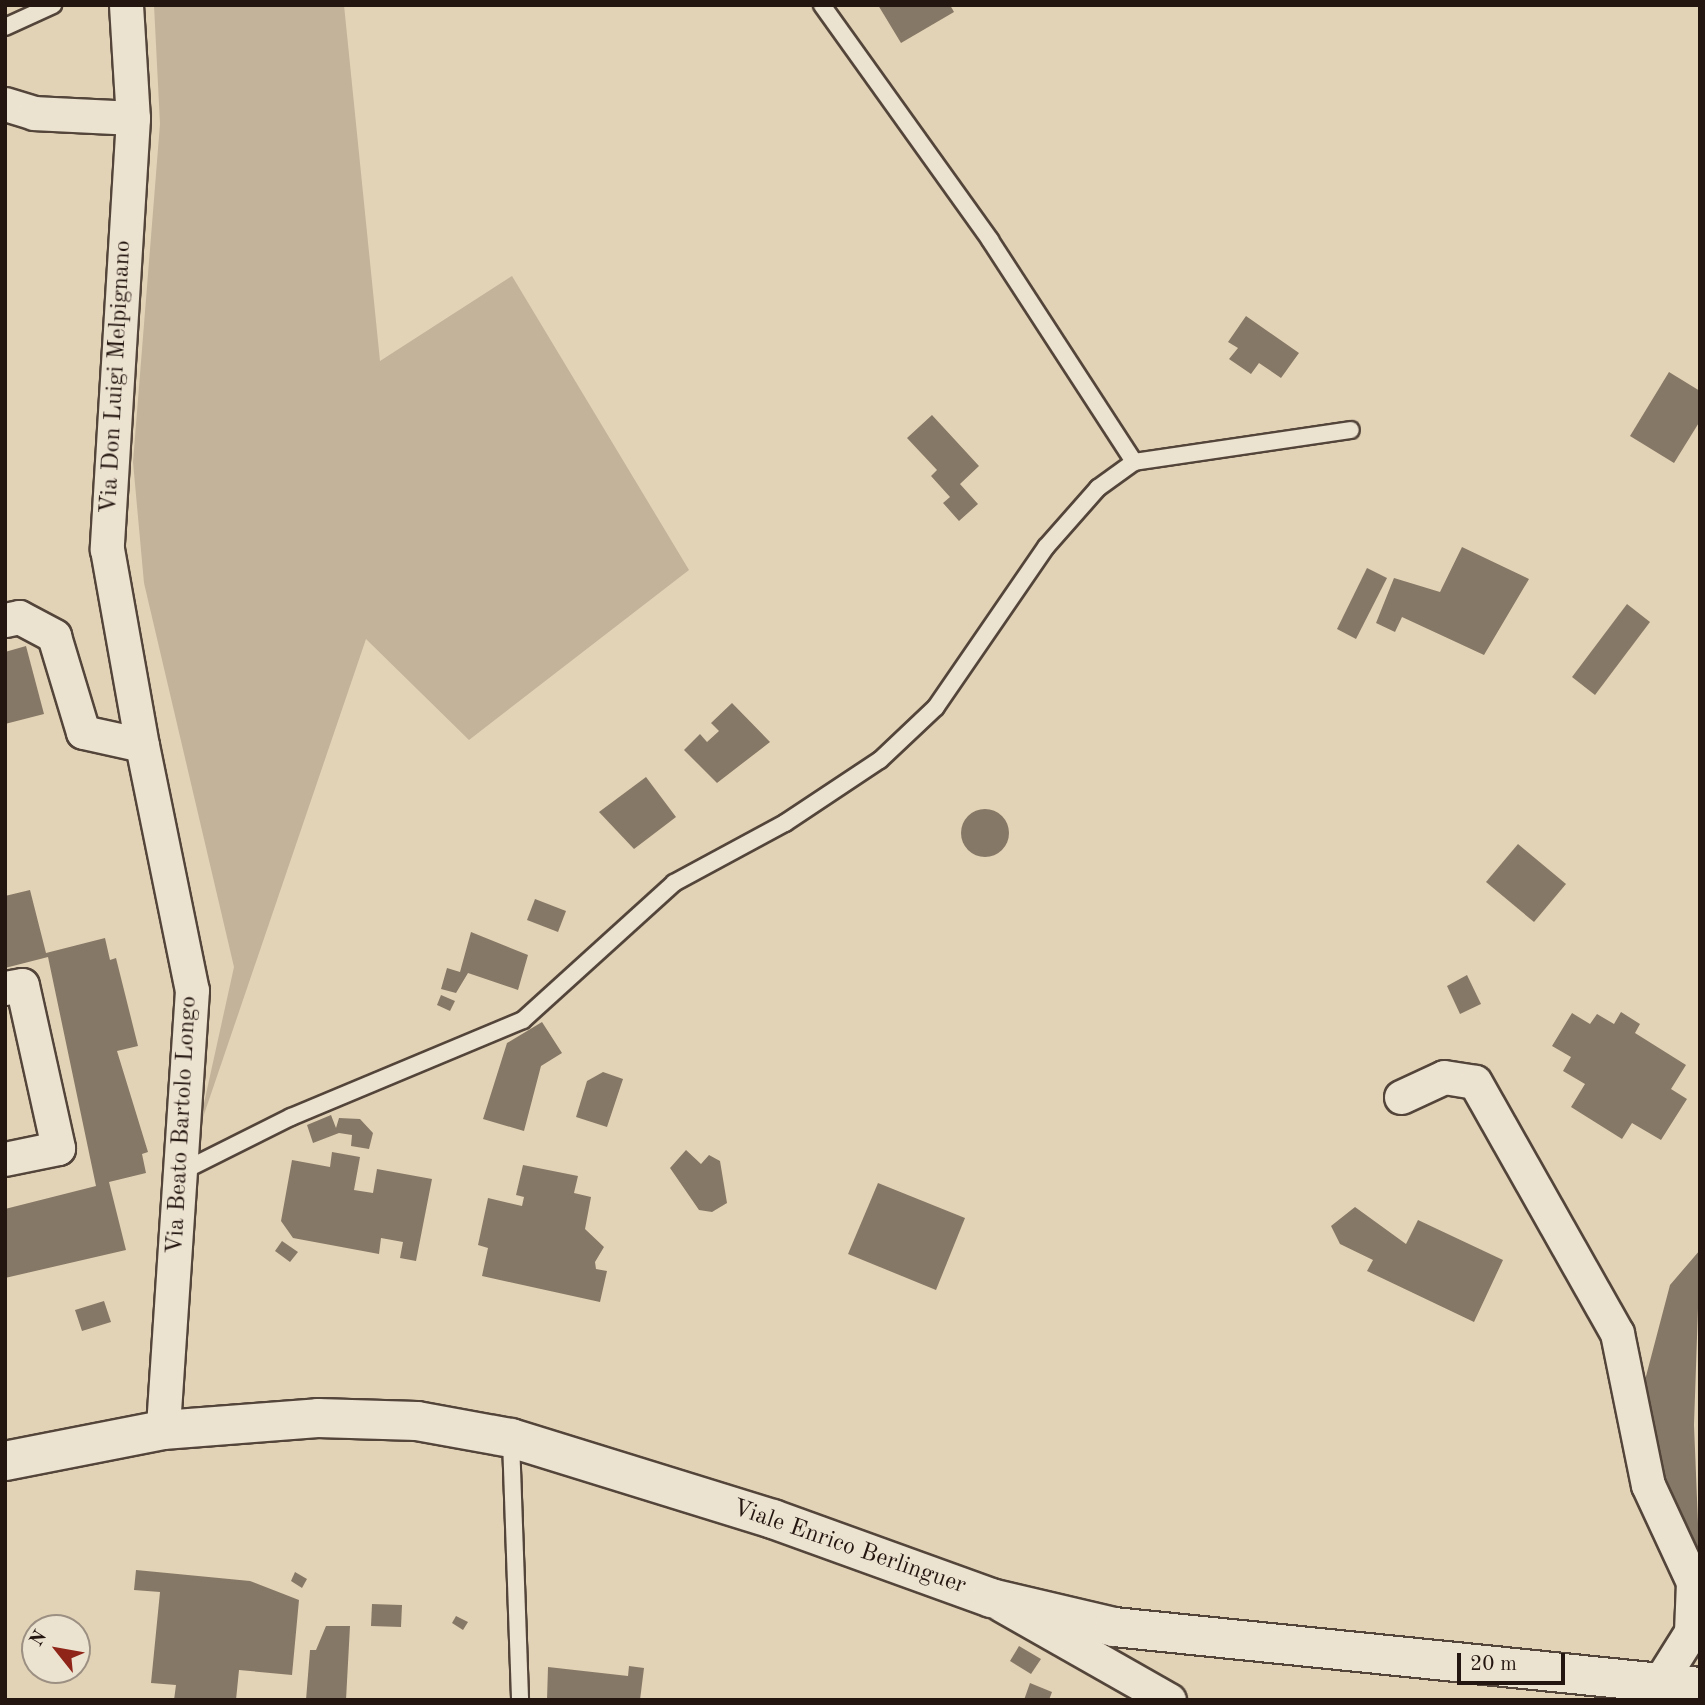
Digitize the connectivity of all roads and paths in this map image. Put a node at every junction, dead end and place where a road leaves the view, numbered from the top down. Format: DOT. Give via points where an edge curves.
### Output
graph roads {
  1 [pos="53,5"];
  2 [pos="126,5"];
  3 [pos="822,5"];
  4 [pos="5,27"];
  5 [pos="5,104"];
  6 [pos="133,118"];
  7 [pos="1351,430"];
  8 [pos="1134,462"];
  9 [pos="5,620"];
  10 [pos="142,745"];
  11 [pos="5,988"];
  12 [pos="1401,1097"];
  13 [pos="5,1159"];
  14 [pos="181,1172"];
  15 [pos="163,1430"];
  16 [pos="511,1438"];
  17 [pos="5,1461"];
  18 [pos="991,1598"];
  19 [pos="1700,1687"];
  20 [pos="1635,1688"];
  21 [pos="520,1700"];
  22 [pos="1169,1700"];
  1 -- 4 [label="lane"];
  2 -- 6 [label="street, Via Don Luigi Melpignano"];
  3 -- 8 [label="lane" via="990,240"];
  5 -- 6 [label="street" via="34,113"];
  6 -- 10 [label="street, Via Don Luigi Melpignano" via="107,549"];
  7 -- 8 [label="lane"];
  8 -- 14 [label="lane" via="1098,488 1046,547 936,706 880,760 785,823 674,883 523,1020 291,1117"];
  9 -- 10 [label="street" via="19,617 54,636 83,732"];
  10 -- 14 [label="street, Via Beato Bartolo Longo" via="192,989"];
  11 -- 13 [label="street" via="22,985 58,1148"];
  12 -- 20 [label="street" via="1444,1077 1475,1082 1617,1333 1648,1485 1693,1582 1690,1632"];
  14 -- 15 [label="street, Via Beato Bartolo Longo"];
  15 -- 16 [label="main road, Viale Enrico Berlinguer" via="318,1418 417,1420"];
  15 -- 17 [label="main road, Viale Enrico Berlinguer"];
  16 -- 18 [label="main road, Viale Enrico Berlinguer" via="774,1519"];
  16 -- 21 [label="lane"];
  18 -- 20 [label="main road, Viale Enrico Berlinguer" via="1114,1626"];
  18 -- 22 [label="street"];
  19 -- 20 [label="main road, Viale Enrico Berlinguer"];
}
